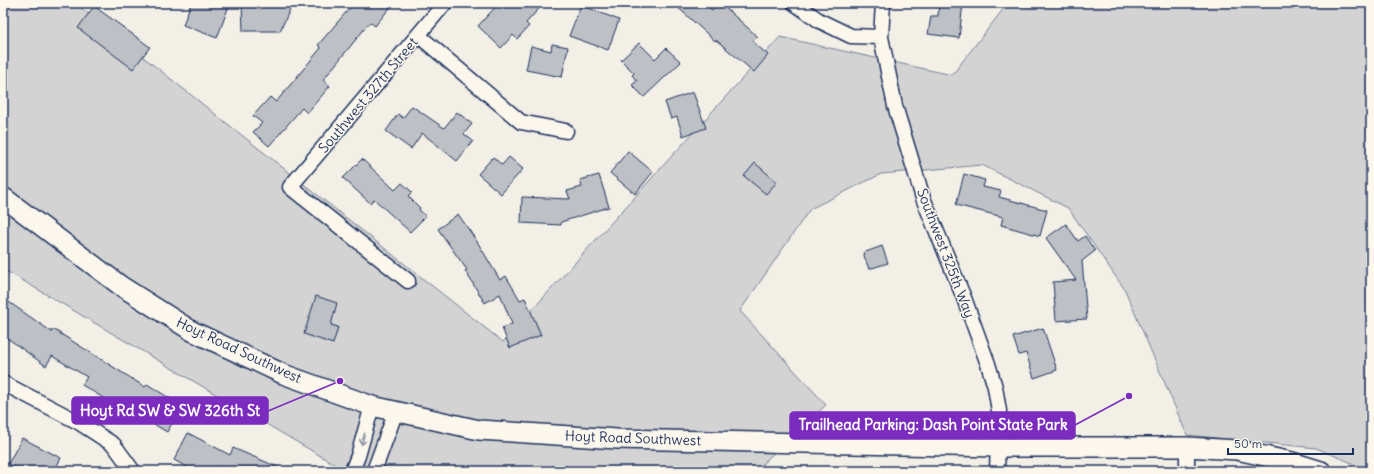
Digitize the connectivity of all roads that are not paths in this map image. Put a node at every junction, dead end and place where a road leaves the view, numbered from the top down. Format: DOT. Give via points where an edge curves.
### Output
graph roads {
  1 [pos="445,3"];
  2 [pos="794,3"];
  3 [pos="883,3"];
  4 [pos="418,35"];
  5 [pos="881,37"];
  6 [pos="566,131"];
  7 [pos="3,197"];
  8 [pos="408,281"];
  9 [pos="3,383"];
  10 [pos="372,406"];
  11 [pos="396,411"];
  12 [pos="1187,446"];
  13 [pos="997,447"];
  14 [pos="133,471"];
  15 [pos="352,471"];
  16 [pos="374,471"];
  17 [pos="997,471"];
  18 [pos="1187,471"];
  19 [pos="1321,471"];
  1 -- 4 [label="street, Southwest 327th Street"];
  2 -- 5 [label="street" via="820,21 851,36"];
  3 -- 5 [label="street, Southwest 325th Way"];
  4 -- 6 [label="street" via="521,122"];
  4 -- 8 [label="street, Southwest 327th Street" via="290,187"];
  5 -- 13 [label="street, Southwest 325th Way" via="895,106 923,198 964,298 995,387 999,411"];
  7 -- 10 [label="main road, Hoyt Road Southwest" via="121,286 192,331 283,374"];
  9 -- 14 [label="street" via="114,445"];
  10 -- 11 [label="main road, Hoyt Road Southwest"];
  10 -- 15 [label="street, one-way"];
  11 -- 13 [label="main road, Hoyt Road Southwest" via="479,430 617,439"];
  11 -- 16 [label="street"];
  12 -- 13 [label="main road, Hoyt Road Southwest"];
  12 -- 18 [label="street"];
  12 -- 19 [label="main road, Hoyt Road Southwest" via="1237,450"];
  13 -- 17 [label="street, Southwest 325th Way"];
}
